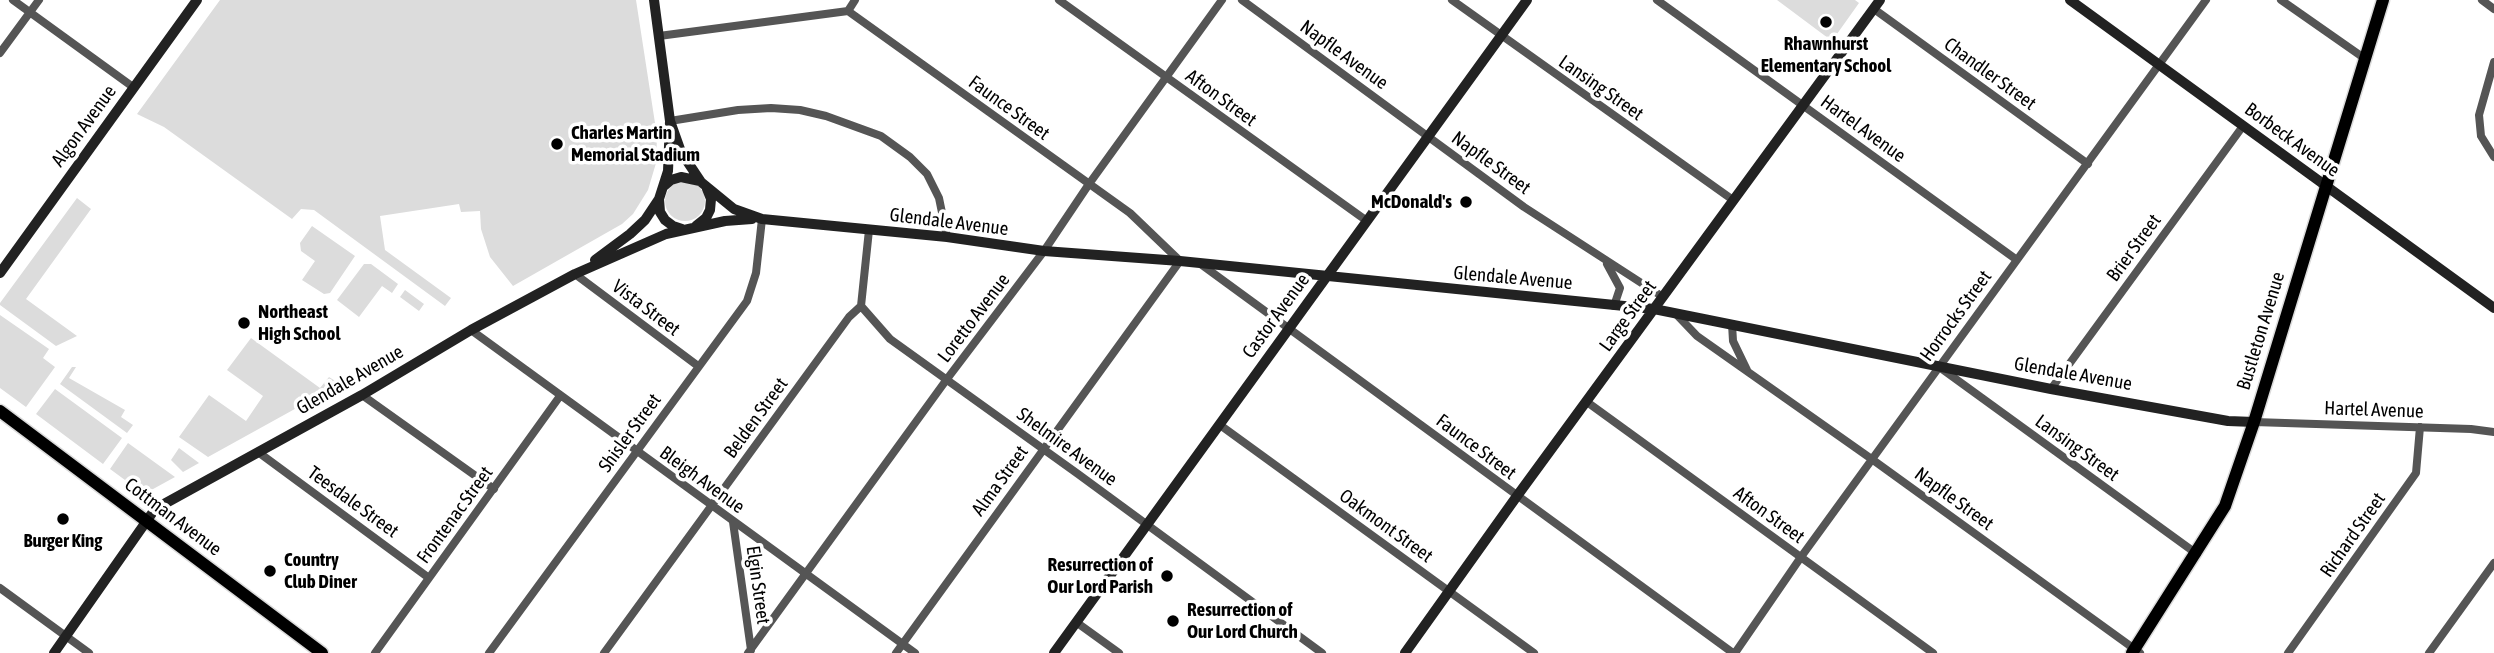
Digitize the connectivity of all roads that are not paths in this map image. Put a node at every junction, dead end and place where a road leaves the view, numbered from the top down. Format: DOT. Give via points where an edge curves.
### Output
graph roads {
  1 [pos="13,0"];
  2 [pos="39,0"];
  3 [pos="197,0"];
  4 [pos="654,0"];
  5 [pos="855,0"];
  6 [pos="1059,0"];
  7 [pos="1222,0"];
  8 [pos="1242,0"];
  9 [pos="1452,0"];
  10 [pos="1527,0"];
  11 [pos="1657,0"];
  12 [pos="2070,0"];
  13 [pos="2206,0"];
  14 [pos="2281,0"];
  15 [pos="2383,0"];
  16 [pos="2482,0"];
  17 [pos="1877,4"];
  18 [pos="2494,9"];
  19 [pos="848,11"];
  20 [pos="30,13"];
  21 [pos="1502,35"];
  22 [pos="659,36"];
  23 [pos="0,53"];
  24 [pos="2364,58"];
  25 [pos="2494,62"];
  26 [pos="2160,64"];
  27 [pos="1166,78"];
  28 [pos="133,87"];
  29 [pos="1803,105"];
  30 [pos="670,121"];
  31 [pos="2243,126"];
  32 [pos="1428,136"];
  33 [pos="2494,157"];
  34 [pos="2088,164"];
  35 [pos="703,184"];
  36 [pos="1088,184"];
  37 [pos="2325,185"];
  38 [pos="659,197"];
  39 [pos="1733,200"];
  40 [pos="762,219"];
  41 [pos="1367,222"];
  42 [pos="689,228"];
  43 [pos="869,230"];
  44 [pos="947,237"];
  45 [pos="1044,251"];
  46 [pos="2017,260"];
  47 [pos="1180,261"];
  48 [pos="1606,261"];
  49 [pos="1202,265"];
  50 [pos="0,273"];
  51 [pos="575,274"];
  52 [pos="1326,278"];
  53 [pos="1662,297"];
  54 [pos="861,306"];
  55 [pos="1614,306"];
  56 [pos="2494,308"];
  57 [pos="1654,309"];
  58 [pos="1676,313"];
  59 [pos="1732,324"];
  60 [pos="1290,328"];
  61 [pos="471,330"];
  62 [pos="698,366"];
  63 [pos="1939,367"];
  64 [pos="1748,373"];
  65 [pos="947,379"];
  66 [pos="2051,389"];
  67 [pos="362,395"];
  68 [pos="561,396"];
  69 [pos="1587,402"];
  70 [pos="0,411"];
  71 [pos="2254,422"];
  72 [pos="1220,425"];
  73 [pos="2420,427"];
  74 [pos="2494,432"];
  75 [pos="1043,449"];
  76 [pos="636,451"];
  77 [pos="258,452"];
  78 [pos="1873,460"];
  79 [pos="494,489"];
  80 [pos="1517,496"];
  81 [pos="711,507"];
  82 [pos="146,521"];
  83 [pos="733,522"];
  84 [pos="1147,524"];
  85 [pos="2197,554"];
  86 [pos="1801,557"];
  87 [pos="2494,563"];
  88 [pos="805,574"];
  89 [pos="429,578"];
  90 [pos="0,588"];
  91 [pos="1450,593"];
  92 [pos="1076,622"];
  93 [pos="66,636"];
  94 [pos="903,644"];
  95 [pos="750,651"];
  96 [pos="2136,652"];
  97 [pos="54,653"];
  98 [pos="89,653"];
  99 [pos="322,653"];
  100 [pos="375,653"];
  101 [pos="489,653"];
  102 [pos="604,653"];
  103 [pos="897,653"];
  104 [pos="915,653"];
  105 [pos="1054,653"];
  106 [pos="1119,653"];
  107 [pos="1322,653"];
  108 [pos="1405,653"];
  109 [pos="1534,653"];
  110 [pos="1734,653"];
  111 [pos="1933,653"];
  112 [pos="2288,653"];
  113 [pos="2429,653"];
  1 -- 20 [label="street"];
  2 -- 20 [label="street"];
  3 -- 28 [label="street, Algon Avenue"];
  4 -- 22 [label="street"];
  5 -- 19 [label="street"];
  6 -- 27 [label="street, Afton Street"];
  7 -- 27 [label="street, Loretto Avenue"];
  8 -- 32 [label="street, Napfle Avenue"];
  9 -- 21 [label="street, Lansing Street"];
  10 -- 21 [label="street, Castor Avenue"];
  11 -- 29 [label="street, Hartel Avenue"];
  12 -- 26 [label="street, Borbeck Avenue"];
  13 -- 26 [label="street, Horrocks Street"];
  14 -- 24 [label="street"];
  15 -- 24 [label="main road, Bustleton Avenue"];
  16 -- 18 [label="street"];
  17 -- 29 [label="street, Large Street"];
  17 -- 34 [label="street, Chandler Street"];
  19 -- 22 [label="street"];
  19 -- 36 [label="street, Faunce Street"];
  20 -- 23 [label="street"];
  20 -- 28 [label="street"];
  21 -- 32 [label="street, Castor Avenue"];
  21 -- 39 [label="street, Lansing Street"];
  22 -- 30 [label="street"];
  24 -- 37 [label="main road, Bustleton Avenue"];
  25 -- 33 [label="street" via="2479,115 2481,136"];
  26 -- 31 [label="street, Borbeck Avenue"];
  26 -- 34 [label="street, Horrocks Street"];
  27 -- 36 [label="street, Loretto Avenue"];
  27 -- 41 [label="street, Afton Street"];
  28 -- 50 [label="street, Algon Avenue"];
  29 -- 39 [label="street, Large Street"];
  29 -- 46 [label="street, Hartel Avenue"];
  30 -- 35 [label="street" via="681,152"];
  30 -- 38 [label="street" via="669,164"];
  30 -- 44 [label="street" via="738,110 800,110 881,136 927,174 939,198"];
  31 -- 37 [label="street, Borbeck Avenue"];
  31 -- 66 [label="street, Brier Street"];
  32 -- 41 [label="street, Castor Avenue"];
  32 -- 48 [label="street, Napfle Street"];
  34 -- 46 [label="street, Horrocks Street"];
  35 -- 38 [label="street, Glendale Avenue" via="688,177 676,178"];
  35 -- 40 [label="street, Glendale Avenue" via="734,209"];
  35 -- 42 [label="street" via="710,196 710,210 704,220"];
  36 -- 45 [label="street, Loretto Avenue"];
  36 -- 47 [label="street, Faunce Street" via="1130,213"];
  37 -- 56 [label="street, Borbeck Avenue"];
  37 -- 71 [label="main road, Bustleton Avenue"];
  38 -- 42 [label="street" via="665,220 676,228"];
  38 -- 51 [label="street, Glendale Avenue" via="637,229"];
  39 -- 53 [label="street, Large Street"];
  40 -- 42 [label="street, Glendale Avenue"];
  40 -- 43 [label="street, Glendale Avenue"];
  40 -- 62 [label="street, Shisler Street" via="753,289"];
  41 -- 52 [label="street, Castor Avenue"];
  42 -- 51 [label="street, Glendale Avenue"];
  43 -- 44 [label="street, Glendale Avenue"];
  43 -- 54 [label="street"];
  44 -- 45 [label="street, Glendale Avenue"];
  45 -- 47 [label="street, Glendale Avenue"];
  45 -- 65 [label="street, Loretto Avenue"];
  46 -- 63 [label="street, Horrocks Street"];
  47 -- 49 [label="street, Glendale Avenue"];
  47 -- 75 [label="street, Alma Street"];
  48 -- 53 [label="street, Napfle Street"];
  48 -- 55 [label="street" via="1620,288"];
  49 -- 52 [label="street, Glendale Avenue"];
  49 -- 60 [label="street, Faunce Street"];
  51 -- 61 [label="street, Glendale Avenue"];
  51 -- 62 [label="street, Vista Street"];
  52 -- 55 [label="street, Glendale Avenue"];
  52 -- 60 [label="street, Castor Avenue"];
  53 -- 57 [label="street, Large Street"];
  54 -- 65 [label="street, Shelmire Avenue" via="890,339"];
  54 -- 81 [label="street, Belden Street"];
  55 -- 57 [label="street, Glendale Avenue"];
  57 -- 58 [label="street, Glendale Avenue"];
  57 -- 69 [label="street, Large Street"];
  58 -- 59 [label="street, Glendale Avenue"];
  58 -- 64 [label="street, Napfle Street" via="1697,336"];
  59 -- 63 [label="street, Glendale Avenue"];
  59 -- 64 [label="street" via="1733,341"];
  60 -- 72 [label="street, Castor Avenue"];
  60 -- 80 [label="street, Faunce Street"];
  61 -- 67 [label="street, Glendale Avenue"];
  61 -- 68 [label="street, Bleigh Avenue"];
  62 -- 76 [label="street, Shisler Street"];
  63 -- 66 [label="street, Glendale Avenue"];
  63 -- 78 [label="street, Horrocks Street"];
  63 -- 85 [label="street, Lansing Street"];
  64 -- 78 [label="street, Napfle Street"];
  65 -- 75 [label="street, Shelmire Avenue"];
  65 -- 88 [label="street, Loretto Avenue"];
  66 -- 71 [label="street, Glendale Avenue"];
  67 -- 77 [label="street, Glendale Avenue"];
  67 -- 79 [label="street"];
  68 -- 76 [label="street, Bleigh Avenue"];
  68 -- 79 [label="street, Frontenac Street"];
  69 -- 80 [label="street, Large Street"];
  69 -- 86 [label="street, Afton Street"];
  70 -- 82 [label="main road, Cottman Avenue"];
  71 -- 73 [label="street, Hartel Avenue"];
  71 -- 85 [label="main road, Bustleton Avenue" via="2225,506"];
  72 -- 84 [label="street, Castor Avenue"];
  72 -- 91 [label="street, Oakmont Street"];
  73 -- 74 [label="street, Hartel Avenue"];
  73 -- 112 [label="street, Richard Street" via="2416,473"];
  75 -- 84 [label="street, Shelmire Avenue"];
  75 -- 94 [label="street, Alma Street"];
  76 -- 81 [label="street, Bleigh Avenue"];
  76 -- 101 [label="street, Shisler Street"];
  77 -- 82 [label="street, Glendale Avenue" via="155,509"];
  77 -- 89 [label="street, Teesdale Street"];
  78 -- 86 [label="street, Horrocks Street"];
  78 -- 96 [label="street, Napfle Street"];
  79 -- 89 [label="street, Frontenac Street"];
  80 -- 91 [label="street, Large Street"];
  80 -- 110 [label="street, Faunce Street"];
  81 -- 83 [label="street, Bleigh Avenue"];
  81 -- 102 [label="street, Belden Street"];
  82 -- 93 [label="street, Glendale Avenue"];
  82 -- 99 [label="main road, Cottman Avenue"];
  83 -- 88 [label="street, Bleigh Avenue"];
  83 -- 95 [label="street, Elgin Street"];
  84 -- 92 [label="street, Castor Avenue"];
  84 -- 107 [label="street, Shelmire Avenue"];
  85 -- 96 [label="main road, Bustleton Avenue"];
  86 -- 110 [label="street, Horrocks Street"];
  86 -- 111 [label="street, Afton Street"];
  87 -- 113 [label="street"];
  88 -- 94 [label="street, Bleigh Avenue"];
  88 -- 95 [label="street, Loretto Avenue"];
  89 -- 100 [label="street, Frontenac Street"];
  90 -- 93 [label="street"];
  91 -- 108 [label="street, Large Street"];
  91 -- 109 [label="street, Oakmont Street"];
  92 -- 105 [label="street, Castor Avenue"];
  92 -- 106 [label="street"];
  93 -- 97 [label="street, Glendale Avenue"];
  93 -- 98 [label="street"];
  94 -- 103 [label="street, Alma Street"];
  94 -- 104 [label="street, Bleigh Avenue"];
}
